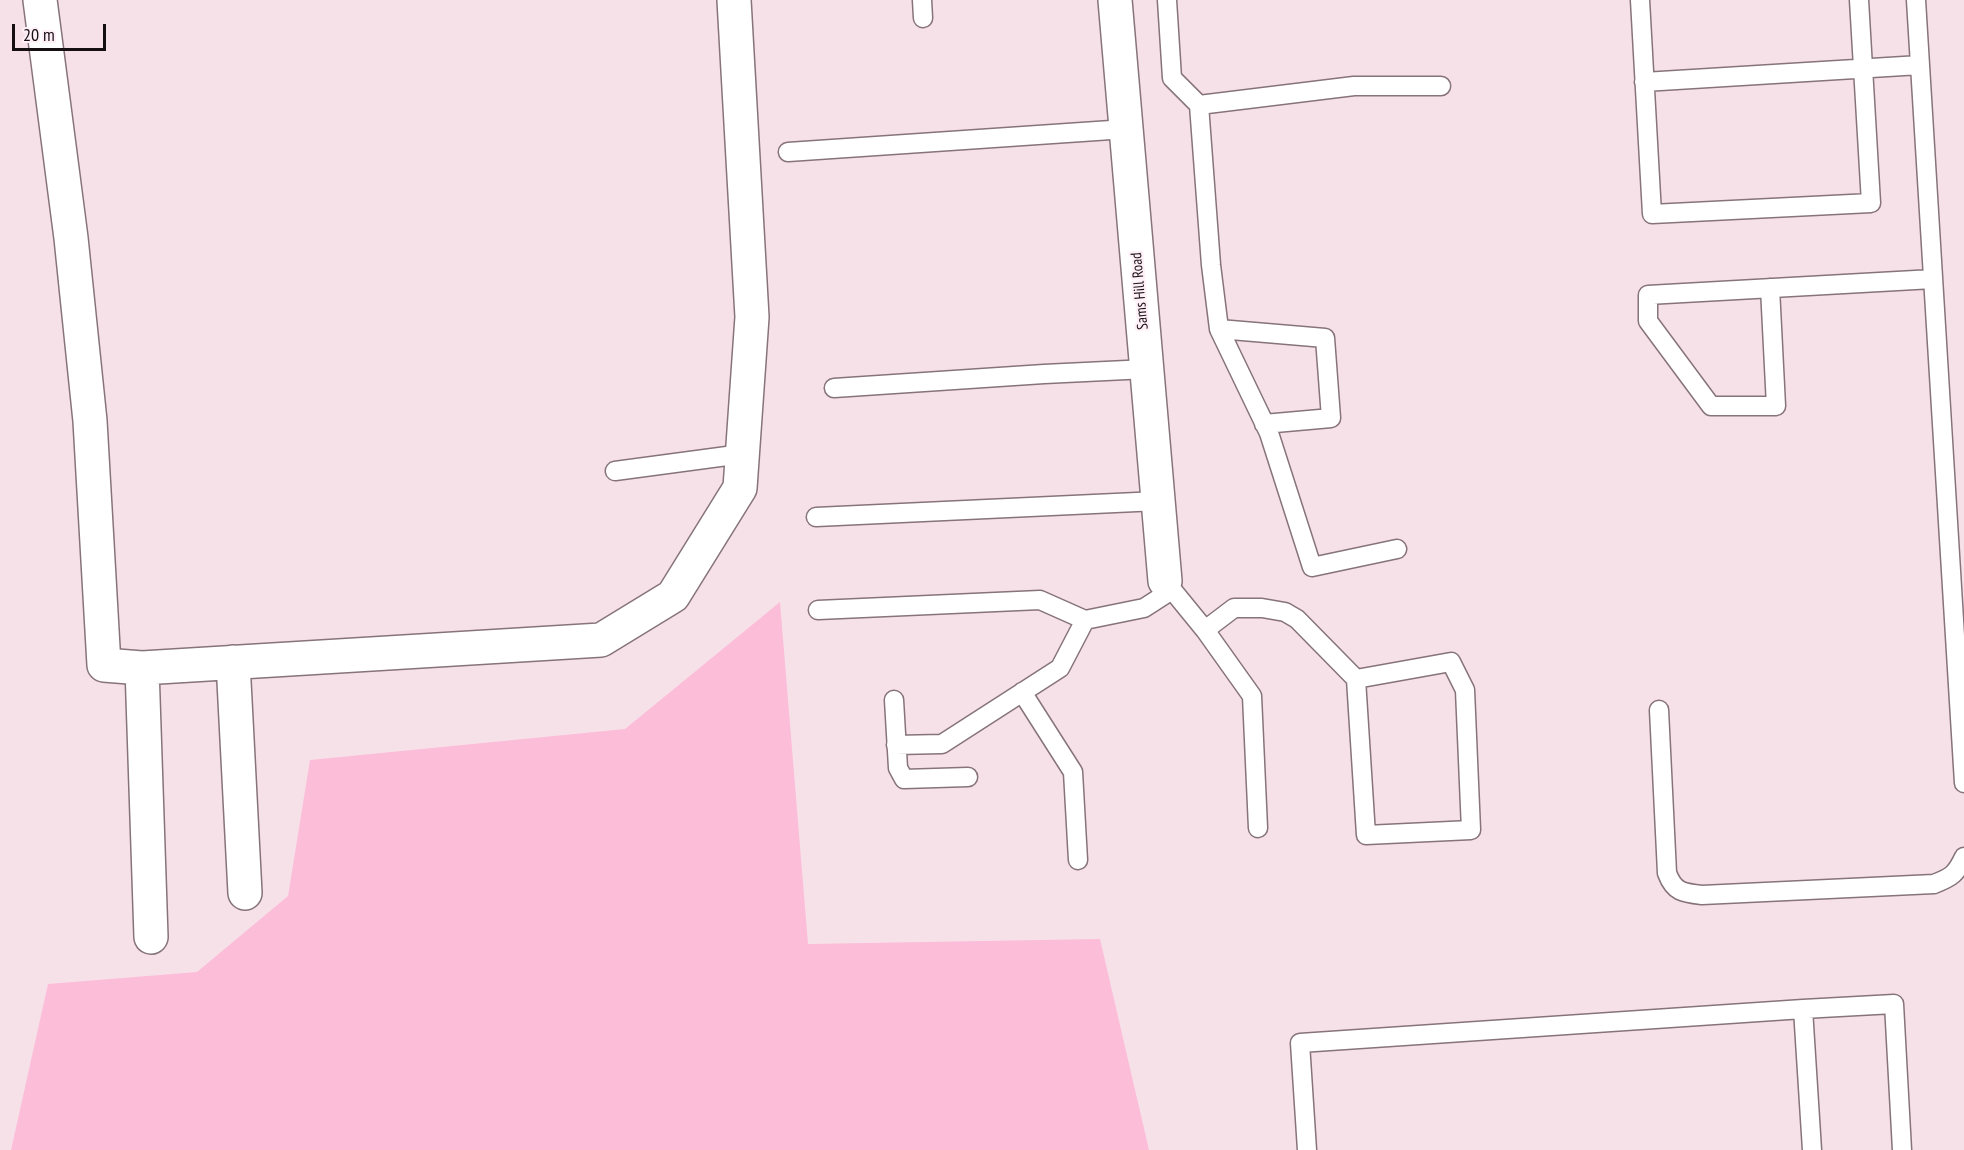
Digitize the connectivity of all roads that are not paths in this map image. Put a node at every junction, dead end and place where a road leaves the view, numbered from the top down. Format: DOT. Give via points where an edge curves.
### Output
graph roads {
  1 [pos="40,0"];
  2 [pos="734,0"];
  3 [pos="922,0"];
  4 [pos="1115,0"];
  5 [pos="1167,0"];
  6 [pos="1640,0"];
  7 [pos="1859,0"];
  8 [pos="1916,0"];
  9 [pos="922,18"];
  10 [pos="1920,65"];
  11 [pos="1863,69"];
  12 [pos="1644,82"];
  13 [pos="1442,86"];
  14 [pos="1199,105"];
  15 [pos="1126,129"];
  16 [pos="788,152"];
  17 [pos="1933,279"];
  18 [pos="1770,288"];
  19 [pos="1219,329"];
  20 [pos="1147,369"];
  21 [pos="834,388"];
  22 [pos="1264,424"];
  23 [pos="742,454"];
  24 [pos="615,471"];
  25 [pos="1158,501"];
  26 [pos="816,517"];
  27 [pos="1397,549"];
  28 [pos="1168,586"];
  29 [pos="818,610"];
  30 [pos="1085,620"];
  31 [pos="1204,630"];
  32 [pos="233,662"];
  33 [pos="142,668"];
  34 [pos="1356,679"];
  35 [pos="1022,692"];
  36 [pos="894,700"];
  37 [pos="1659,710"];
  38 [pos="896,745"];
  39 [pos="968,777"];
  40 [pos="1964,783"];
  41 [pos="1258,828"];
  42 [pos="1964,856"];
  43 [pos="1078,860"];
  44 [pos="245,893"];
  45 [pos="151,937"];
  46 [pos="1803,1009"];
  47 [pos="1307,1150"];
  48 [pos="1812,1150"];
  49 [pos="1902,1150"];
  1 -- 33 [label="street" via="90,421 104,665"];
  2 -- 23 [label="street" via="752,316"];
  3 -- 9 [label="lane"];
  4 -- 15 [label="street, Sams Hill Road"];
  5 -- 14 [label="lane" via="1172,78"];
  6 -- 12 [label="lane"];
  7 -- 11 [label="lane"];
  8 -- 10 [label="lane"];
  10 -- 11 [label="lane"];
  10 -- 17 [label="lane"];
  11 -- 12 [label="lane"];
  11 -- 12 [label="lane" via="1871,203 1652,214"];
  13 -- 14 [label="lane" via="1354,86"];
  14 -- 19 [label="lane"];
  15 -- 16 [label="lane"];
  15 -- 20 [label="street, Sams Hill Road"];
  17 -- 18 [label="lane"];
  17 -- 40 [label="lane"];
  18 -- 18 [label="lane" via="1648,295 1648,321 1711,406 1776,406"];
  19 -- 22 [label="lane"];
  19 -- 22 [label="lane" via="1325,338 1331,418"];
  20 -- 21 [label="lane"];
  20 -- 25 [label="street, Sams Hill Road"];
  22 -- 27 [label="lane" via="1312,567"];
  23 -- 24 [label="lane"];
  23 -- 32 [label="street" via="740,488 673,596 601,640"];
  25 -- 26 [label="lane"];
  25 -- 28 [label="street, Sams Hill Road"];
  28 -- 30 [label="lane" via="1144,608"];
  28 -- 31 [label="lane"];
  29 -- 30 [label="lane" via="1040,600"];
  30 -- 35 [label="lane" via="1060,668"];
  31 -- 34 [label="lane" via="1234,608 1285,612 1297,619"];
  31 -- 41 [label="lane" via="1252,696"];
  32 -- 33 [label="street"];
  32 -- 44 [label="street"];
  33 -- 45 [label="street"];
  34 -- 34 [label="lane" via="1366,835 1471,830 1465,690 1451,662"];
  35 -- 38 [label="lane" via="942,744"];
  35 -- 43 [label="lane" via="1073,772"];
  36 -- 38 [label="lane"];
  37 -- 42 [label="lane" via="1667,873 1676,889 1702,895 1934,884 1949,878"];
  38 -- 39 [label="lane" via="897,768 904,779"];
  46 -- 47 [label="lane" via="1300,1043"];
  46 -- 48 [label="lane"];
  46 -- 49 [label="lane" via="1894,1004"];
}
